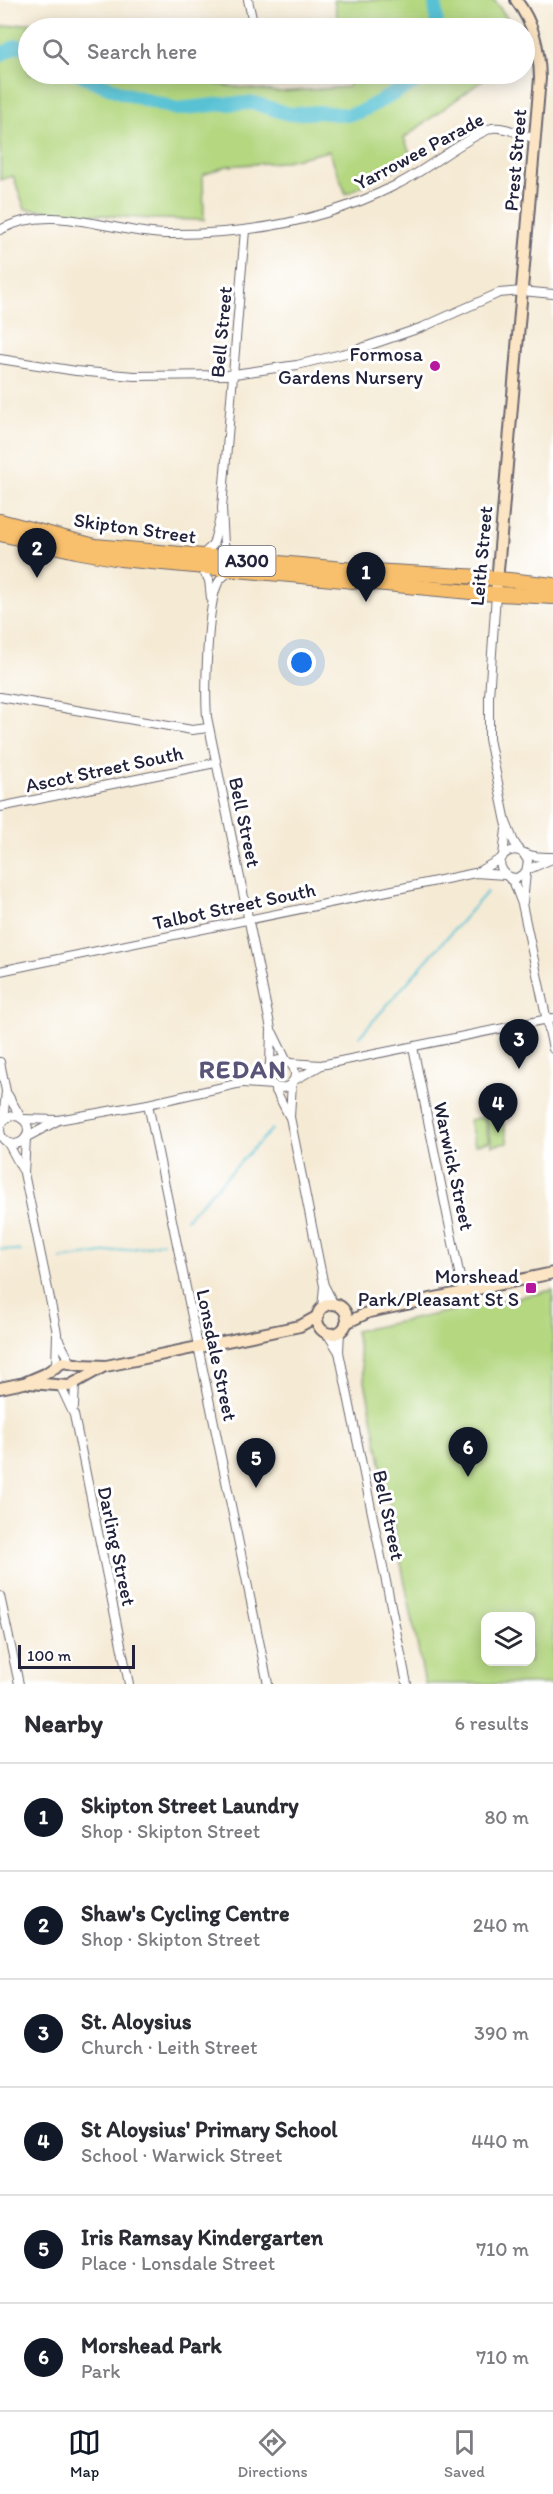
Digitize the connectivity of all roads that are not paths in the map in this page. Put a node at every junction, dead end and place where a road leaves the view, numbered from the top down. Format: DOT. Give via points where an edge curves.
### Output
graph roads {
  1 [pos="248,0"];
  2 [pos="516,0"];
  3 [pos="252,18"];
  4 [pos="527,18"];
  5 [pos="535,38"];
  6 [pos="535,138"];
  7 [pos="0,230"];
  8 [pos="245,230"];
  9 [pos="522,291"];
  10 [pos="553,294"];
  11 [pos="0,359"];
  12 [pos="234,374"];
  13 [pos="222,508"];
  14 [pos="0,521"];
  15 [pos="0,534"];
  16 [pos="199,561"];
  17 [pos="234,564"];
  18 [pos="498,579"];
  19 [pos="553,585"];
  20 [pos="496,594"];
  21 [pos="553,597"];
  22 [pos="211,621"];
  23 [pos="0,697"];
  24 [pos="208,728"];
  25 [pos="215,763"];
  26 [pos="0,807"];
  27 [pos="506,822"];
  28 [pos="522,852"];
  29 [pos="502,857"];
  30 [pos="553,858"];
  31 [pos="527,871"];
  32 [pos="475,873"];
  33 [pos="506,876"];
  34 [pos="522,904"];
  35 [pos="249,919"];
  36 [pos="0,971"];
  37 [pos="550,1018"];
  38 [pos="271,1029"];
  39 [pos="413,1047"];
  40 [pos="553,1049"];
  41 [pos="0,1062"];
  42 [pos="288,1063"];
  43 [pos="321,1065"];
  44 [pos="270,1066"];
  45 [pos="293,1081"];
  46 [pos="240,1083"];
  47 [pos="273,1086"];
  48 [pos="6,1091"];
  49 [pos="148,1104"];
  50 [pos="22,1118"];
  51 [pos="290,1118"];
  52 [pos="58,1120"];
  53 [pos="2,1123"];
  54 [pos="26,1138"];
  55 [pos="5,1141"];
  56 [pos="24,1173"];
  57 [pos="553,1273"];
  58 [pos="324,1286"];
  59 [pos="463,1292"];
  60 [pos="339,1307"];
  61 [pos="320,1312"];
  62 [pos="369,1312"];
  63 [pos="300,1326"];
  64 [pos="343,1327"];
  65 [pos="324,1331"];
  66 [pos="57,1333"];
  67 [pos="198,1347"];
  68 [pos="339,1352"];
  69 [pos="72,1363"];
  70 [pos="106,1366"];
  71 [pos="55,1367"];
  72 [pos="76,1381"];
  73 [pos="24,1383"];
  74 [pos="59,1385"];
  75 [pos="0,1388"];
  76 [pos="74,1415"];
  77 [pos="0,1596"];
  78 [pos="19,1684"];
  79 [pos="129,1684"];
  80 [pos="268,1684"];
  81 [pos="407,1684"];
  1 -- 3 [label="street"];
  2 -- 4 [label="street, Prest Street"];
  5 -- 6 [label="street, Prest Street" via="540,78"];
  6 -- 8 [label="street, Yarrowee Parade" via="502,128 492,129 362,201 297,221"];
  6 -- 9 [label="street, Prest Street"];
  7 -- 8 [label="street, Yarrowee Parade" via="29,219 53,217 162,234"];
  8 -- 12 [label="street, Bell Street"];
  9 -- 10 [label="street"];
  9 -- 12 [label="street" via="496,294 423,327 350,352"];
  9 -- 18 [label="street, Leith Street"];
  11 -- 12 [label="street" via="146,377"];
  12 -- 13 [label="street, Bell Street"];
  13 -- 16 [label="street, Bell Street" via="213,545"];
  13 -- 17 [label="street, Bell Street" via="224,545"];
  14 -- 16 [label="highway, Skipton Street / A300" via="95,546"];
  15 -- 16 [label="highway, Skipton Street / A300" via="93,555"];
  16 -- 17 [label="highway, Skipton Street / A300"];
  16 -- 22 [label="street, Bell Street" via="210,585"];
  17 -- 18 [label="highway, Skipton Street / A300"];
  17 -- 20 [label="highway, Skipton Street / A300"];
  17 -- 22 [label="street, Bell Street" via="218,584"];
  18 -- 19 [label="highway, Skipton Street / A300"];
  18 -- 20 [label="street, Leith Street"];
  20 -- 21 [label="highway, Skipton Street / A300"];
  20 -- 27 [label="street, Leith Street" via="488,721"];
  22 -- 24 [label="street, Bell Street"];
  23 -- 24 [label="street" via="192,730"];
  24 -- 25 [label="street, Bell Street"];
  25 -- 26 [label="street, Ascot Street South"];
  25 -- 35 [label="street, Bell Street"];
  27 -- 28 [label="street, Leith Street"];
  27 -- 29 [label="street, Leith Street"];
  28 -- 29 [label="street" via="511,850"];
  28 -- 30 [label="street"];
  28 -- 31 [label="street" via="528,861"];
  29 -- 32 [label="street, Talbot Street South"];
  29 -- 33 [label="street" via="501,868"];
  30 -- 31 [label="street"];
  31 -- 33 [label="street" via="519,878"];
  31 -- 34 [label="street"];
  32 -- 33 [label="street, Talbot Street South"];
  32 -- 35 [label="street, Talbot Street South"];
  33 -- 34 [label="street"];
  34 -- 37 [label="street"];
  35 -- 36 [label="street, Talbot Street South"];
  35 -- 38 [label="street, Bell Street"];
  37 -- 39 [label="street"];
  37 -- 40 [label="street"];
  38 -- 42 [label="street, Bell Street"];
  38 -- 44 [label="street, Bell Street"];
  39 -- 43 [label="street"];
  39 -- 59 [label="street, Warwick Street"];
  41 -- 48 [label="street"];
  42 -- 43 [label="street"];
  42 -- 44 [label="street" via="278,1061"];
  42 -- 45 [label="street" via="294,1071"];
  43 -- 45 [label="street"];
  44 -- 46 [label="street"];
  44 -- 47 [label="street" via="267,1077"];
  45 -- 47 [label="street" via="284,1088"];
  45 -- 51 [label="street"];
  46 -- 47 [label="street"];
  46 -- 49 [label="street"];
  47 -- 51 [label="street"];
  48 -- 50 [label="street"];
  48 -- 53 [label="street"];
  49 -- 52 [label="street"];
  49 -- 67 [label="street, Lonsdale Street"];
  50 -- 52 [label="street"];
  50 -- 53 [label="street" via="12,1116"];
  50 -- 54 [label="street" via="28,1127"];
  51 -- 58 [label="street"];
  52 -- 54 [label="street"];
  53 -- 55 [label="street"];
  54 -- 55 [label="street" via="17,1144"];
  54 -- 56 [label="street"];
  55 -- 56 [label="street"];
  56 -- 66 [label="street"];
  57 -- 59 [label="street"];
  58 -- 60 [label="street"];
  58 -- 61 [label="street"];
  59 -- 62 [label="street"];
  60 -- 61 [label="street"];
  60 -- 62 [label="street"];
  60 -- 64 [label="street"];
  61 -- 63 [label="street"];
  61 -- 65 [label="street"];
  62 -- 64 [label="street"];
  63 -- 65 [label="street"];
  63 -- 67 [label="street"];
  64 -- 65 [label="street"];
  64 -- 68 [label="street, Bell Street"];
  65 -- 68 [label="street, Bell Street"];
  66 -- 69 [label="street"];
  66 -- 71 [label="street"];
  67 -- 70 [label="street"];
  67 -- 80 [label="street, Lonsdale Street"];
  68 -- 81 [label="street, Bell Street"];
  69 -- 70 [label="street"];
  69 -- 71 [label="street" via="63,1362"];
  69 -- 72 [label="street" via="78,1371"];
  70 -- 72 [label="street"];
  71 -- 73 [label="street"];
  71 -- 74 [label="street" via="54,1377"];
  72 -- 74 [label="street" via="69,1386"];
  72 -- 76 [label="street, Darling Street"];
  73 -- 74 [label="street"];
  73 -- 75 [label="street"];
  74 -- 76 [label="street, Darling Street"];
  76 -- 79 [label="street, Darling Street"];
  77 -- 78 [label="street"];
}
